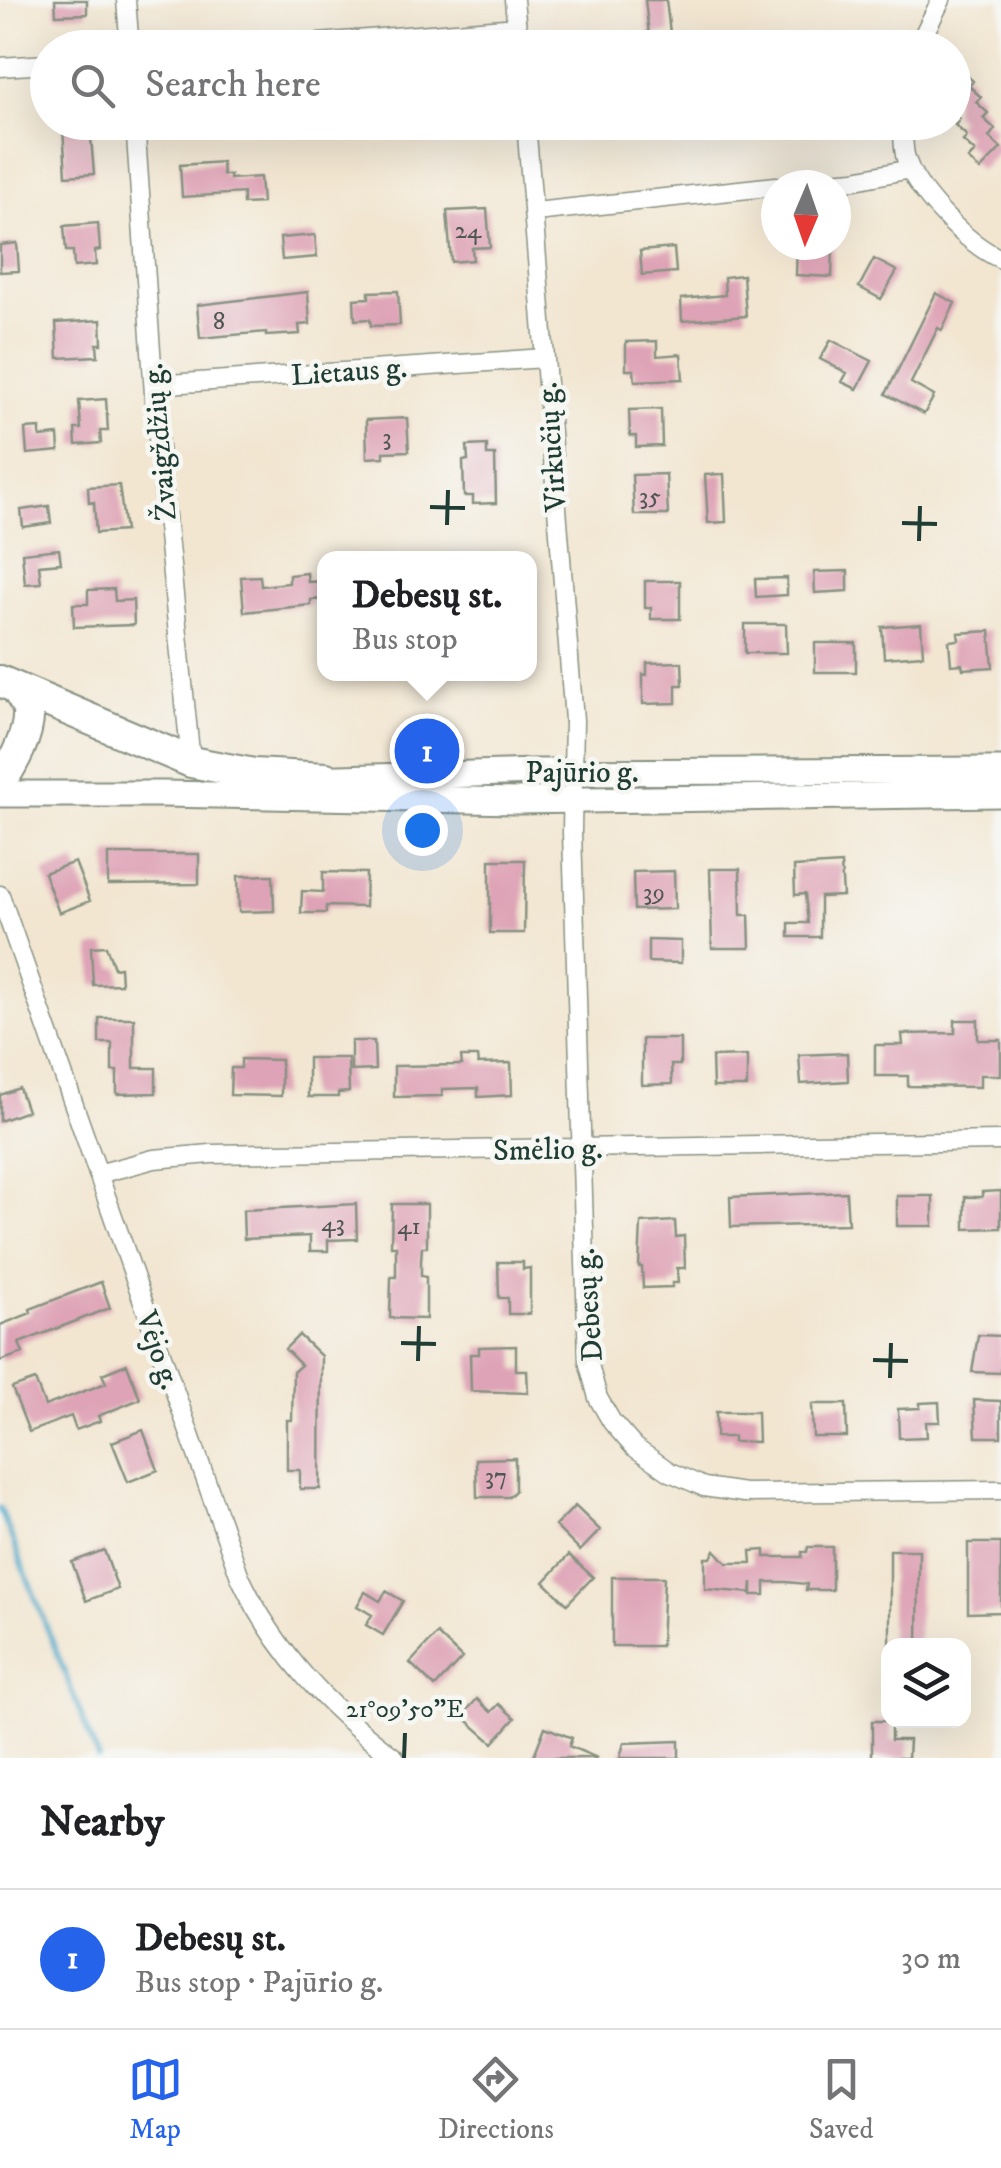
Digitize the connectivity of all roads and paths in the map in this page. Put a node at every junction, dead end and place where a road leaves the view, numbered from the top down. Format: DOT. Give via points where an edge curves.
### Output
graph roads {
  1 [pos="126,0"];
  2 [pos="514,0"];
  3 [pos="941,0"];
  4 [pos="517,27"];
  5 [pos="128,30"];
  6 [pos="480,30"];
  7 [pos="517,30"];
  8 [pos="926,30"];
  9 [pos="30,65"];
  10 [pos="0,67"];
  11 [pos="136,140"];
  12 [pos="528,140"];
  13 [pos="904,140"];
  14 [pos="910,168"];
  15 [pos="851,180"];
  16 [pos="761,188"];
  17 [pos="535,212"];
  18 [pos="1001,259"];
  19 [pos="545,358"];
  20 [pos="154,385"];
  21 [pos="8,684"];
  22 [pos="190,762"];
  23 [pos="1001,770"];
  24 [pos="574,772"];
  25 [pos="326,778"];
  26 [pos="0,784"];
  27 [pos="0,794"];
  28 [pos="163,794"];
  29 [pos="1001,794"];
  30 [pos="572,801"];
  31 [pos="0,894"];
  32 [pos="1001,1142"];
  33 [pos="580,1149"];
  34 [pos="98,1174"];
  35 [pos="1001,1490"];
  36 [pos="394,1758"];
  1 -- 5 [label="street"];
  2 -- 4 [label="street"];
  3 -- 8 [label="street"];
  4 -- 6 [label="street"];
  4 -- 7 [label="street"];
  9 -- 10 [label="street"];
  11 -- 20 [label="street, Žvaigždžių g."];
  12 -- 17 [label="street, Virkučių g."];
  13 -- 14 [label="street"];
  14 -- 15 [label="street"];
  14 -- 18 [label="street" via="950,220"];
  16 -- 17 [label="street"];
  17 -- 19 [label="street, Virkučių g."];
  19 -- 20 [label="street, Lietaus g."];
  19 -- 24 [label="street, Virkučių g."];
  20 -- 22 [label="street, Žvaigždžių g."];
  21 -- 22 [label="highway"];
  21 -- 26 [label="highway" via="28,710"];
  22 -- 25 [label="highway"];
  23 -- 24 [label="main road, Pajūrio g."];
  24 -- 25 [label="main road, Pajūrio g."];
  24 -- 30 [label="street, Debesų g."];
  25 -- 28 [label="main road, Pajūrio g."];
  27 -- 28 [label="main road, Pajūrio g."];
  28 -- 30 [label="main road, Pajūrio g."];
  29 -- 30 [label="main road, Pajūrio g."];
  30 -- 33 [label="street, Debesų g."];
  31 -- 34 [label="street, Vėjo g."];
  32 -- 33 [label="street, Smėlio g."];
  33 -- 34 [label="street, Smėlio g." via="212,1154"];
  33 -- 35 [label="street, Debesų g." via="588,1361 598,1398 634,1447 687,1480 744,1493"];
  34 -- 36 [label="street, Vėjo g." via="225,1541 256,1611 304,1678"];
}
